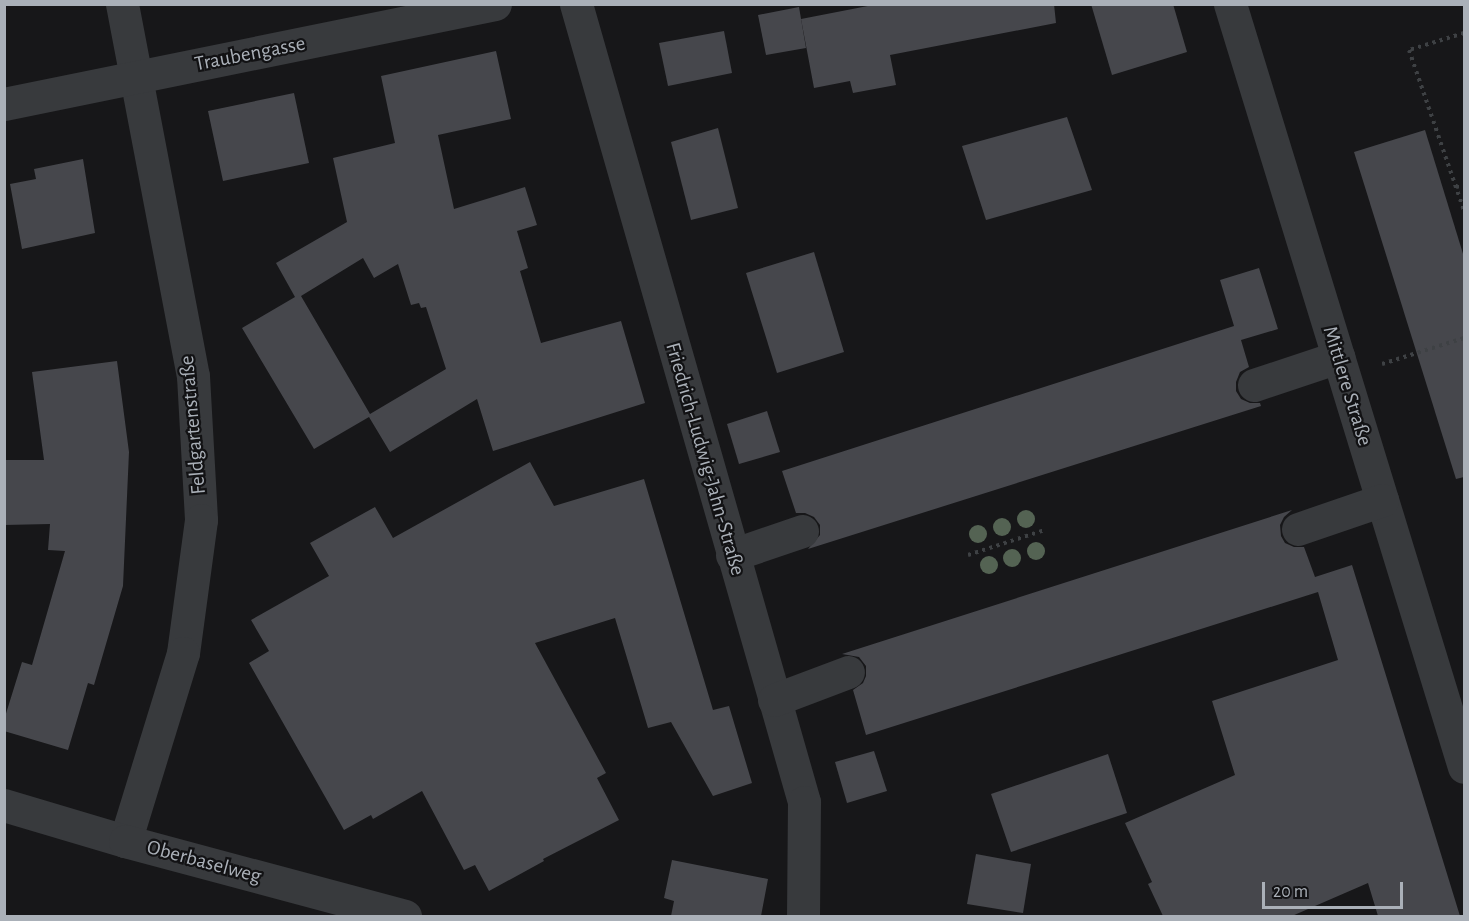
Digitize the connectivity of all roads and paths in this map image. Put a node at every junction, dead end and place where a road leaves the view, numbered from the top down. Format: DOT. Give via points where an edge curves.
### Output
graph roads {
  1 [pos="122,4"];
  2 [pos="495,4"];
  3 [pos="576,4"];
  4 [pos="1230,4"];
  5 [pos="1464,33"];
  6 [pos="135,77"];
  7 [pos="4,104"];
  8 [pos="1464,184"];
  9 [pos="1456,187"];
  10 [pos="1464,211"];
  11 [pos="1464,338"];
  12 [pos="1341,366"];
  13 [pos="1254,386"];
  14 [pos="1382,500"];
  15 [pos="1298,529"];
  16 [pos="1045,530"];
  17 [pos="802,531"];
  18 [pos="732,555"];
  19 [pos="968,555"];
  20 [pos="848,672"];
  21 [pos="774,700"];
  22 [pos="1464,767"];
  23 [pos="4,805"];
  24 [pos="125,841"];
  25 [pos="405,916"];
  26 [pos="803,916"];
  1 -- 6 [label="street, Feldgartenstraße"];
  2 -- 6 [label="street, Traubengasse"];
  3 -- 18 [label="street, Friedrich-Ludwig-Jahn-Straße"];
  4 -- 12 [label="street, Mittlere Straße"];
  5 -- 9 [label="path" via="1409,50"];
  6 -- 7 [label="street, Traubengasse"];
  6 -- 24 [label="street, Feldgartenstraße" via="193,376 201,520 183,653"];
  8 -- 9 [label="path"];
  9 -- 10 [label="path"];
  11 -- 12 [label="path"];
  12 -- 13 [label="street"];
  12 -- 14 [label="street, Mittlere Straße"];
  14 -- 15 [label="street"];
  14 -- 22 [label="street, Mittlere Straße"];
  16 -- 19 [label="path"];
  17 -- 18 [label="street"];
  18 -- 21 [label="street, Friedrich-Ludwig-Jahn-Straße"];
  20 -- 21 [label="street"];
  21 -- 26 [label="street, Friedrich-Ludwig-Jahn-Straße" via="804,802"];
  23 -- 24 [label="street, Oberbaselweg"];
  24 -- 25 [label="street, Oberbaselweg"];
}
